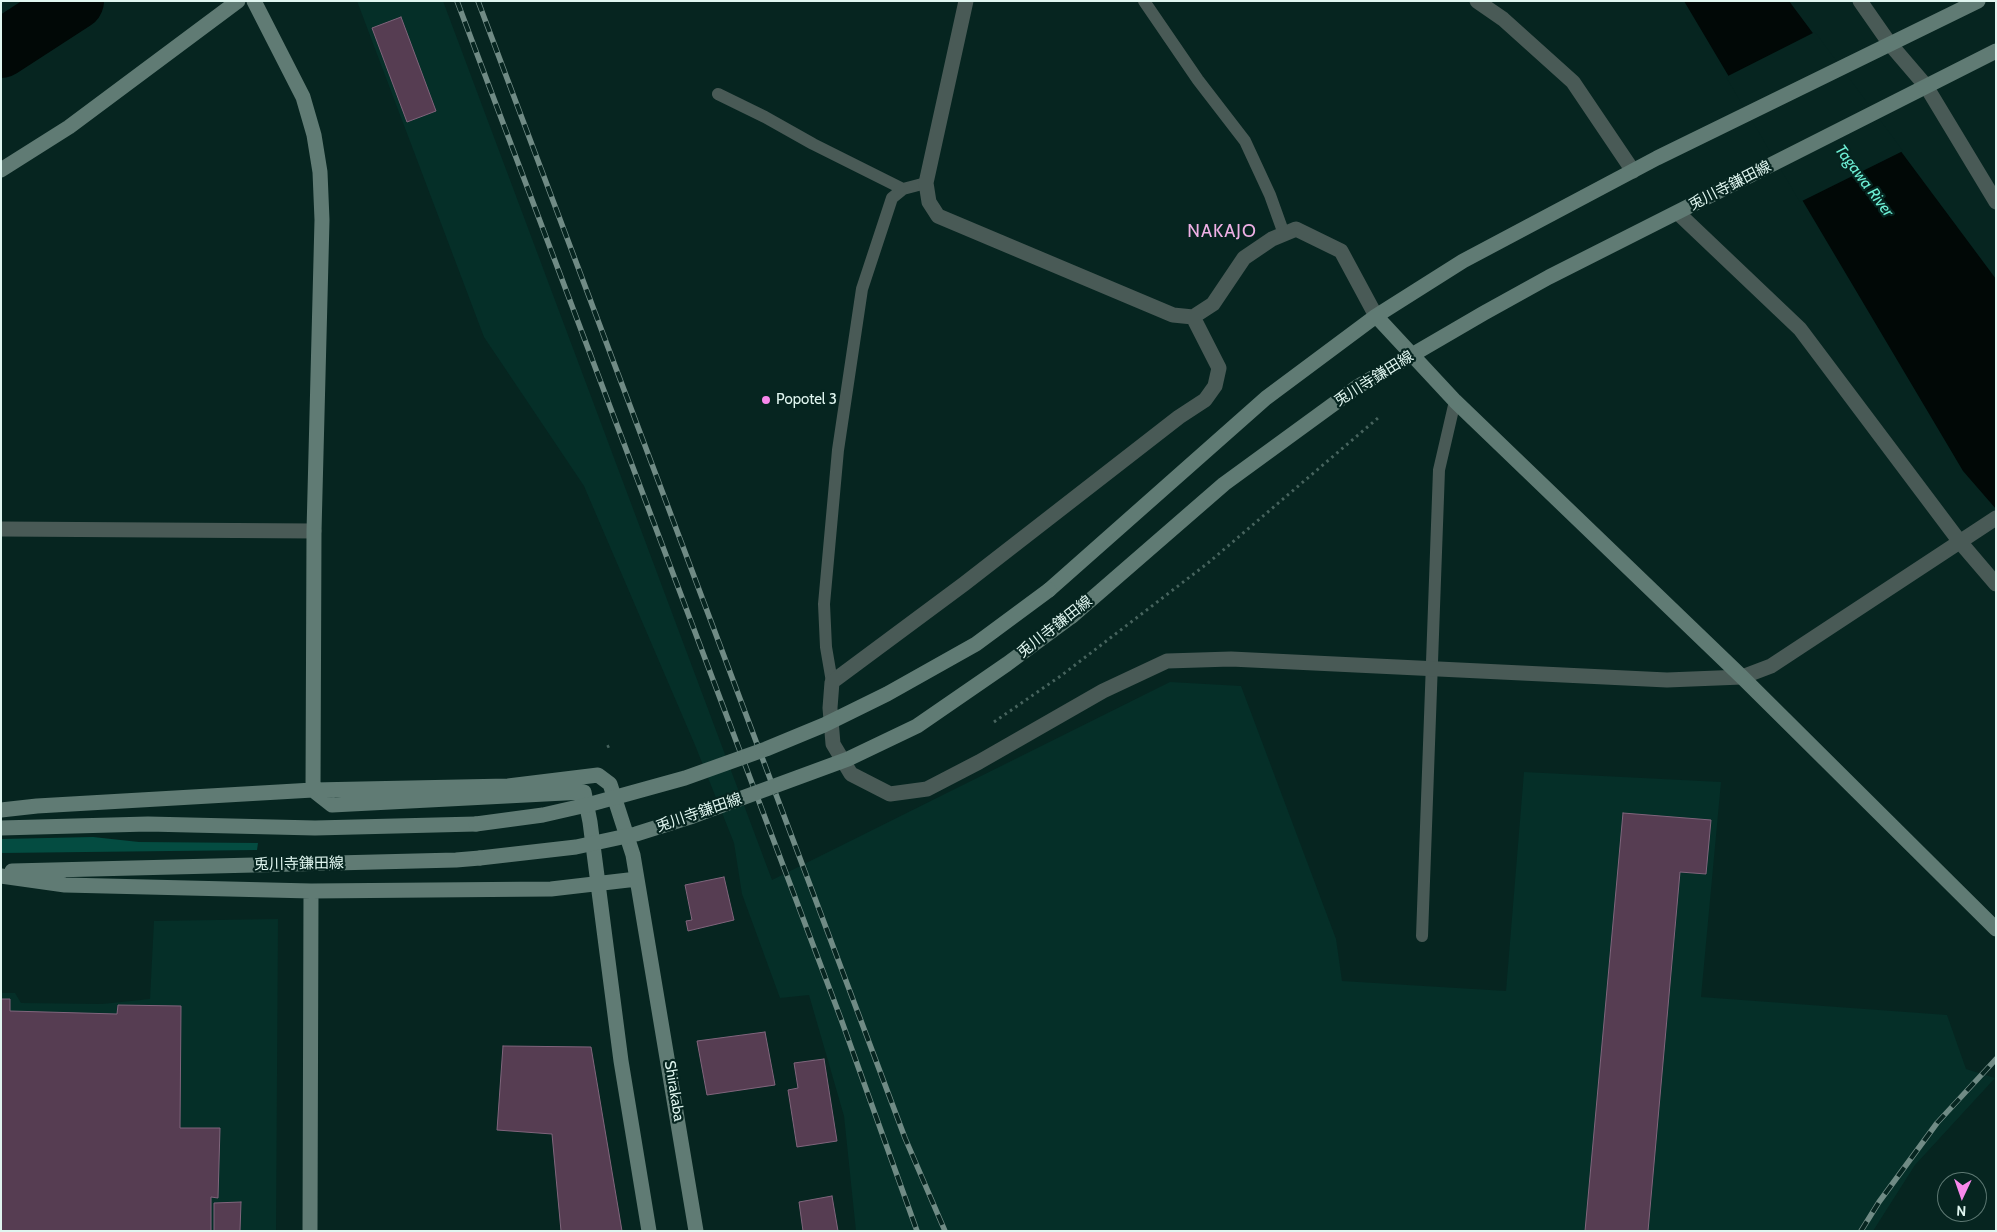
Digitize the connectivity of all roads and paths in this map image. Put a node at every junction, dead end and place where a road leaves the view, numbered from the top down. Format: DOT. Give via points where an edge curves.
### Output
graph roads {
  1 [pos="238,1"];
  2 [pos="254,1"];
  3 [pos="966,1"];
  4 [pos="1144,1"];
  5 [pos="1477,1"];
  6 [pos="1860,1"];
  7 [pos="1978,1"];
  8 [pos="1883,48"];
  9 [pos="1996,51"];
  10 [pos="1926,86"];
  11 [pos="718,94"];
  12 [pos="1,170"];
  13 [pos="1632,171"];
  14 [pos="926,183"];
  15 [pos="903,188"];
  16 [pos="1996,202"];
  17 [pos="1678,213"];
  18 [pos="1284,234"];
  19 [pos="1376,316"];
  20 [pos="1193,317"];
  21 [pos="1413,354"];
  22 [pos="1454,400"];
  23 [pos="1378,418"];
  24 [pos="1996,518"];
  25 [pos="1,529"];
  26 [pos="314,531"];
  27 [pos="1966,538"];
  28 [pos="1996,584"];
  29 [pos="1432,668"];
  30 [pos="1742,677"];
  31 [pos="832,682"];
  32 [pos="994,722"];
  33 [pos="313,790"];
  34 [pos="1,810"];
  35 [pos="1,828"];
  36 [pos="1,871"];
  37 [pos="1,876"];
  38 [pos="637,879"];
  39 [pos="598,884"];
  40 [pos="311,891"];
  41 [pos="1996,929"];
  42 [pos="1422,936"];
  43 [pos="310,1231"];
  44 [pos="649,1231"];
  45 [pos="696,1231"];
  1 -- 12 [label="street" via="69,127"];
  2 -- 26 [label="street" via="303,97 320,172 322,220"];
  3 -- 14 [label="street"];
  4 -- 18 [label="lane" via="1198,80 1245,140"];
  5 -- 13 [label="street" via="1502,19 1572,82"];
  6 -- 8 [label="street"];
  7 -- 8 [label="street"];
  8 -- 10 [label="street"];
  8 -- 13 [label="street"];
  9 -- 10 [label="street, 兎川寺鎌田線"];
  10 -- 16 [label="street"];
  10 -- 17 [label="street, 兎川寺鎌田線"];
  11 -- 15 [label="lane"];
  13 -- 19 [label="street" via="1463,261"];
  14 -- 15 [label="lane"];
  14 -- 20 [label="street" via="929,202 938,216 1173,315"];
  15 -- 31 [label="lane" via="892,198 862,288 838,450 824,604"];
  17 -- 21 [label="street, 兎川寺鎌田線" via="1549,277"];
  17 -- 27 [label="street" via="1800,329"];
  18 -- 19 [label="street" via="1296,229 1341,251"];
  18 -- 20 [label="street" via="1244,258 1212,304"];
  19 -- 21 [label="street"];
  19 -- 35 [label="street, bridge" via="1266,398 1049,590 976,644 887,694 766,749 685,778 590,804 543,815 476,824 315,828 148,824"];
  20 -- 31 [label="street" via="1219,368 1215,386 1205,400"];
  21 -- 22 [label="street"];
  21 -- 36 [label="street, 兎川寺鎌田線, bridge" via="1356,387 1224,484 1072,616 1007,664 917,726 848,759 692,816 636,834 576,847 427,861"];
  22 -- 29 [label="lane" via="1439,470"];
  22 -- 30 [label="street"];
  23 -- 32 [label="path" via="1208,563 1062,675"];
  24 -- 27 [label="street"];
  25 -- 26 [label="street"];
  26 -- 33 [label="street"];
  27 -- 28 [label="street"];
  27 -- 30 [label="street" via="1771,666"];
  29 -- 30 [label="street" via="1667,680"];
  29 -- 31 [label="street" via="1231,659 1167,661 1104,691 927,790 890,794 851,774 832,744"];
  29 -- 42 [label="lane"];
  30 -- 41 [label="street"];
  33 -- 34 [label="street, Shirakaba"];
  33 -- 38 [label="street, Shirakaba" via="508,786 598,775 610,784 633,855"];
  33 -- 39 [label="street" via="332,805 584,792"];
  37 -- 40 [label="street" via="65,885"];
  38 -- 39 [label="street"];
  38 -- 45 [label="street, Shirakaba"];
  39 -- 40 [label="street" via="551,890"];
  39 -- 44 [label="street" via="621,1061"];
  40 -- 43 [label="street"];
}
